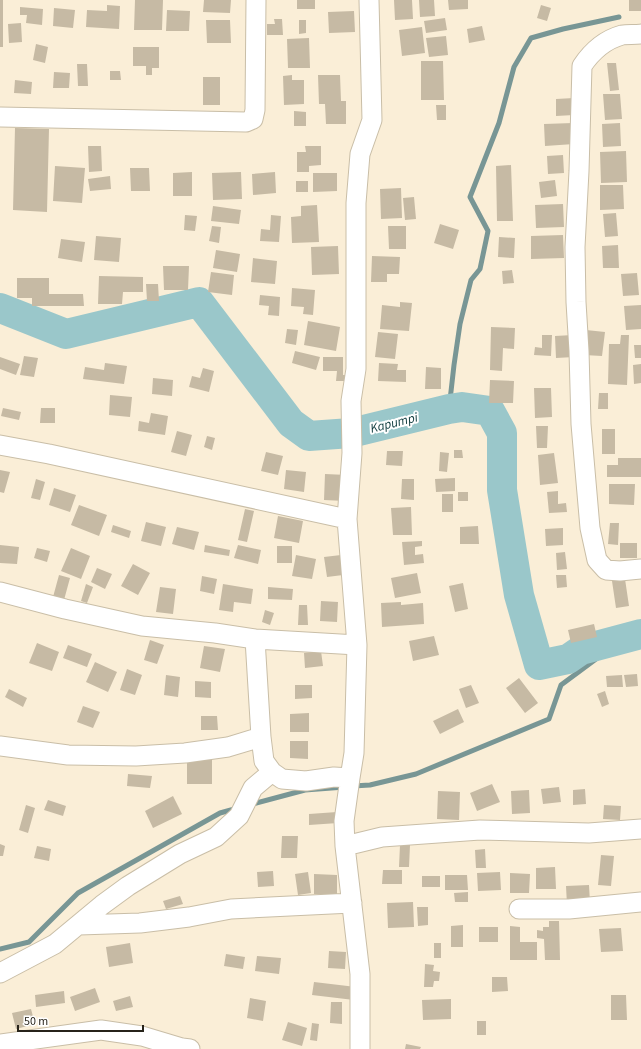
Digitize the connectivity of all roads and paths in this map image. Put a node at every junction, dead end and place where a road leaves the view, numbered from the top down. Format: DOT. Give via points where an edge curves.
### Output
graph roads {
  1 [pos="256,0"];
  2 [pos="369,0"];
  3 [pos="641,34"];
  4 [pos="0,117"];
  5 [pos="0,446"];
  6 [pos="347,519"];
  7 [pos="641,569"];
  8 [pos="0,592"];
  9 [pos="255,639"];
  10 [pos="357,645"];
  11 [pos="261,737"];
  12 [pos="0,746"];
  13 [pos="272,772"];
  14 [pos="350,778"];
  15 [pos="641,829"];
  16 [pos="345,846"];
  17 [pos="641,902"];
  18 [pos="352,903"];
  19 [pos="519,909"];
  20 [pos="78,925"];
  21 [pos="0,973"];
  22 [pos="0,1044"];
  23 [pos="184,1049"];
  24 [pos="360,1049"];
  1 -- 4 [label="street" via="253,119 246,122"];
  2 -- 6 [label="street" via="372,120 360,154 356,203 356,369 351,401 352,453"];
  3 -- 7 [label="street" via="622,36 601,44 582,66 575,247 581,424 590,528 597,560 606,570"];
  5 -- 6 [label="street" via="49,454"];
  6 -- 10 [label="street"];
  8 -- 9 [label="street" via="142,626"];
  9 -- 10 [label="street"];
  9 -- 11 [label="street"];
  10 -- 14 [label="street" via="354,753"];
  11 -- 12 [label="street" via="228,747 136,756 68,755"];
  11 -- 13 [label="street" via="264,761"];
  13 -- 14 [label="street" via="282,779 306,781 334,777"];
  13 -- 20 [label="street" via="253,788 239,816 216,837 180,854 128,886"];
  14 -- 16 [label="street" via="344,821"];
  15 -- 16 [label="street" via="589,833 480,830 382,836"];
  16 -- 18 [label="street"];
  17 -- 19 [label="street"];
  18 -- 20 [label="street" via="231,909 140,923"];
  18 -- 24 [label="street" via="360,974"];
  20 -- 21 [label="street" via="55,944"];
  22 -- 23 [label="street" via="101,1030 142,1036"];
}
